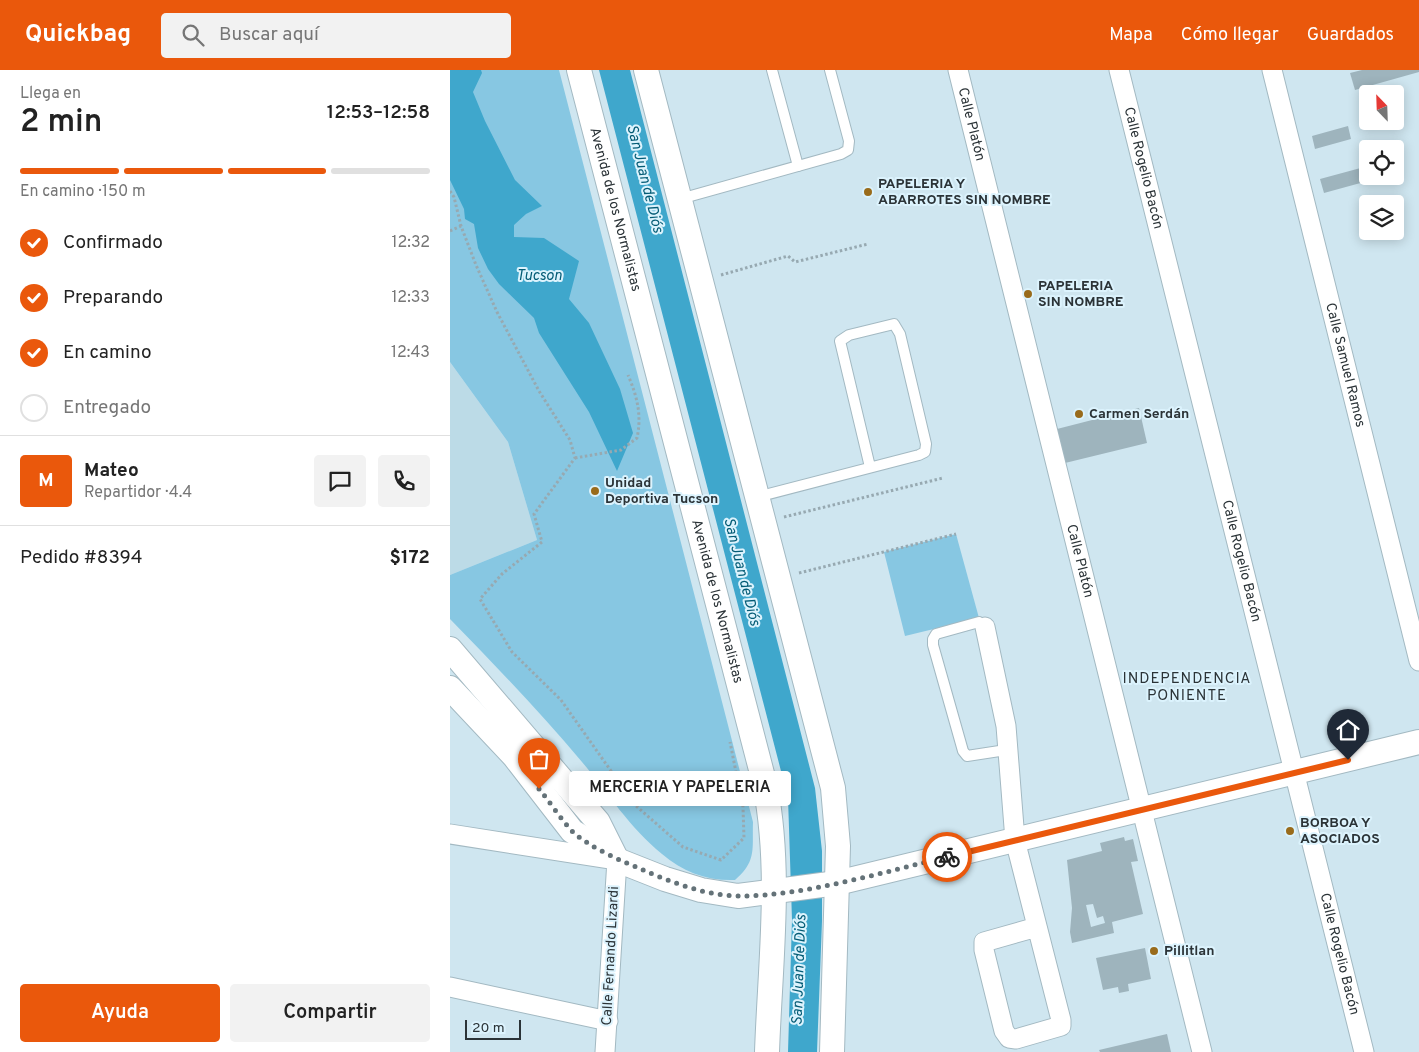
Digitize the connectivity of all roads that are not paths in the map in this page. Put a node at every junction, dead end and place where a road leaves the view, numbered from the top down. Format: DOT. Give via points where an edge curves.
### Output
graph roads {
  1 [pos="579,70"];
  2 [pos="646,70"];
  3 [pos="772,70"];
  4 [pos="830,70"];
  5 [pos="958,70"];
  6 [pos="1119,70"];
  7 [pos="1272,70"];
  8 [pos="798,166"];
  9 [pos="680,199"];
  10 [pos="870,467"];
  11 [pos="757,497"];
  12 [pos="986,627"];
  13 [pos="450,649"];
  14 [pos="1419,661"];
  15 [pos="450,688"];
  16 [pos="1419,742"];
  17 [pos="1006,750"];
  18 [pos="1294,772"];
  19 [pos="1143,810"];
  20 [pos="450,834"];
  21 [pos="1015,840"];
  22 [pos="617,860"];
  23 [pos="833,884"];
  24 [pos="778,892"];
  25 [pos="1037,927"];
  26 [pos="450,987"];
  27 [pos="608,1021"];
  28 [pos="605,1052"];
  29 [pos="767,1052"];
  30 [pos="832,1052"];
  31 [pos="1202,1052"];
  32 [pos="1364,1052"];
  1 -- 24 [label="street, Avenida de los Normalistas" via="765,785"];
  2 -- 9 [label="street"];
  3 -- 8 [label="lane"];
  4 -- 8 [label="lane" via="849,141 848,150"];
  5 -- 19 [label="street, Calle Platón"];
  6 -- 18 [label="street, Calle Rogelio Bacón"];
  7 -- 14 [label="street, Calle Samuel Ramos"];
  8 -- 9 [label="lane"];
  9 -- 11 [label="street"];
  10 -- 10 [label="lane" via="925,452 926,444 900,334 894,324 849,335 840,341"];
  10 -- 11 [label="lane"];
  11 -- 23 [label="street" via="833,788 838,846"];
  12 -- 17 [label="street" via="1006,726"];
  12 -- 17 [label="lane" via="979,622 936,634 932,639 963,751 967,756 974,756"];
  13 -- 22 [label="street" via="598,822"];
  15 -- 22 [label="street" via="514,756 572,831"];
  16 -- 18 [label="street"];
  17 -- 21 [label="street"];
  18 -- 19 [label="street"];
  18 -- 32 [label="street, Calle Rogelio Bacón"];
  19 -- 21 [label="street"];
  19 -- 31 [label="street, Calle Platón"];
  20 -- 22 [label="street"];
  21 -- 23 [label="street"];
  21 -- 25 [label="street"];
  22 -- 24 [label="street" via="701,890 738,896"];
  22 -- 27 [label="street, Calle Fernando Lizardi"];
  23 -- 24 [label="street"];
  23 -- 30 [label="street"];
  24 -- 29 [label="street, Avenida de los Normalistas"];
  25 -- 25 [label="street" via="1061,1026 1016,1039 1009,1038 1004,1031 984,942"];
  26 -- 27 [label="street"];
  27 -- 28 [label="street, Calle Fernando Lizardi"];
}
